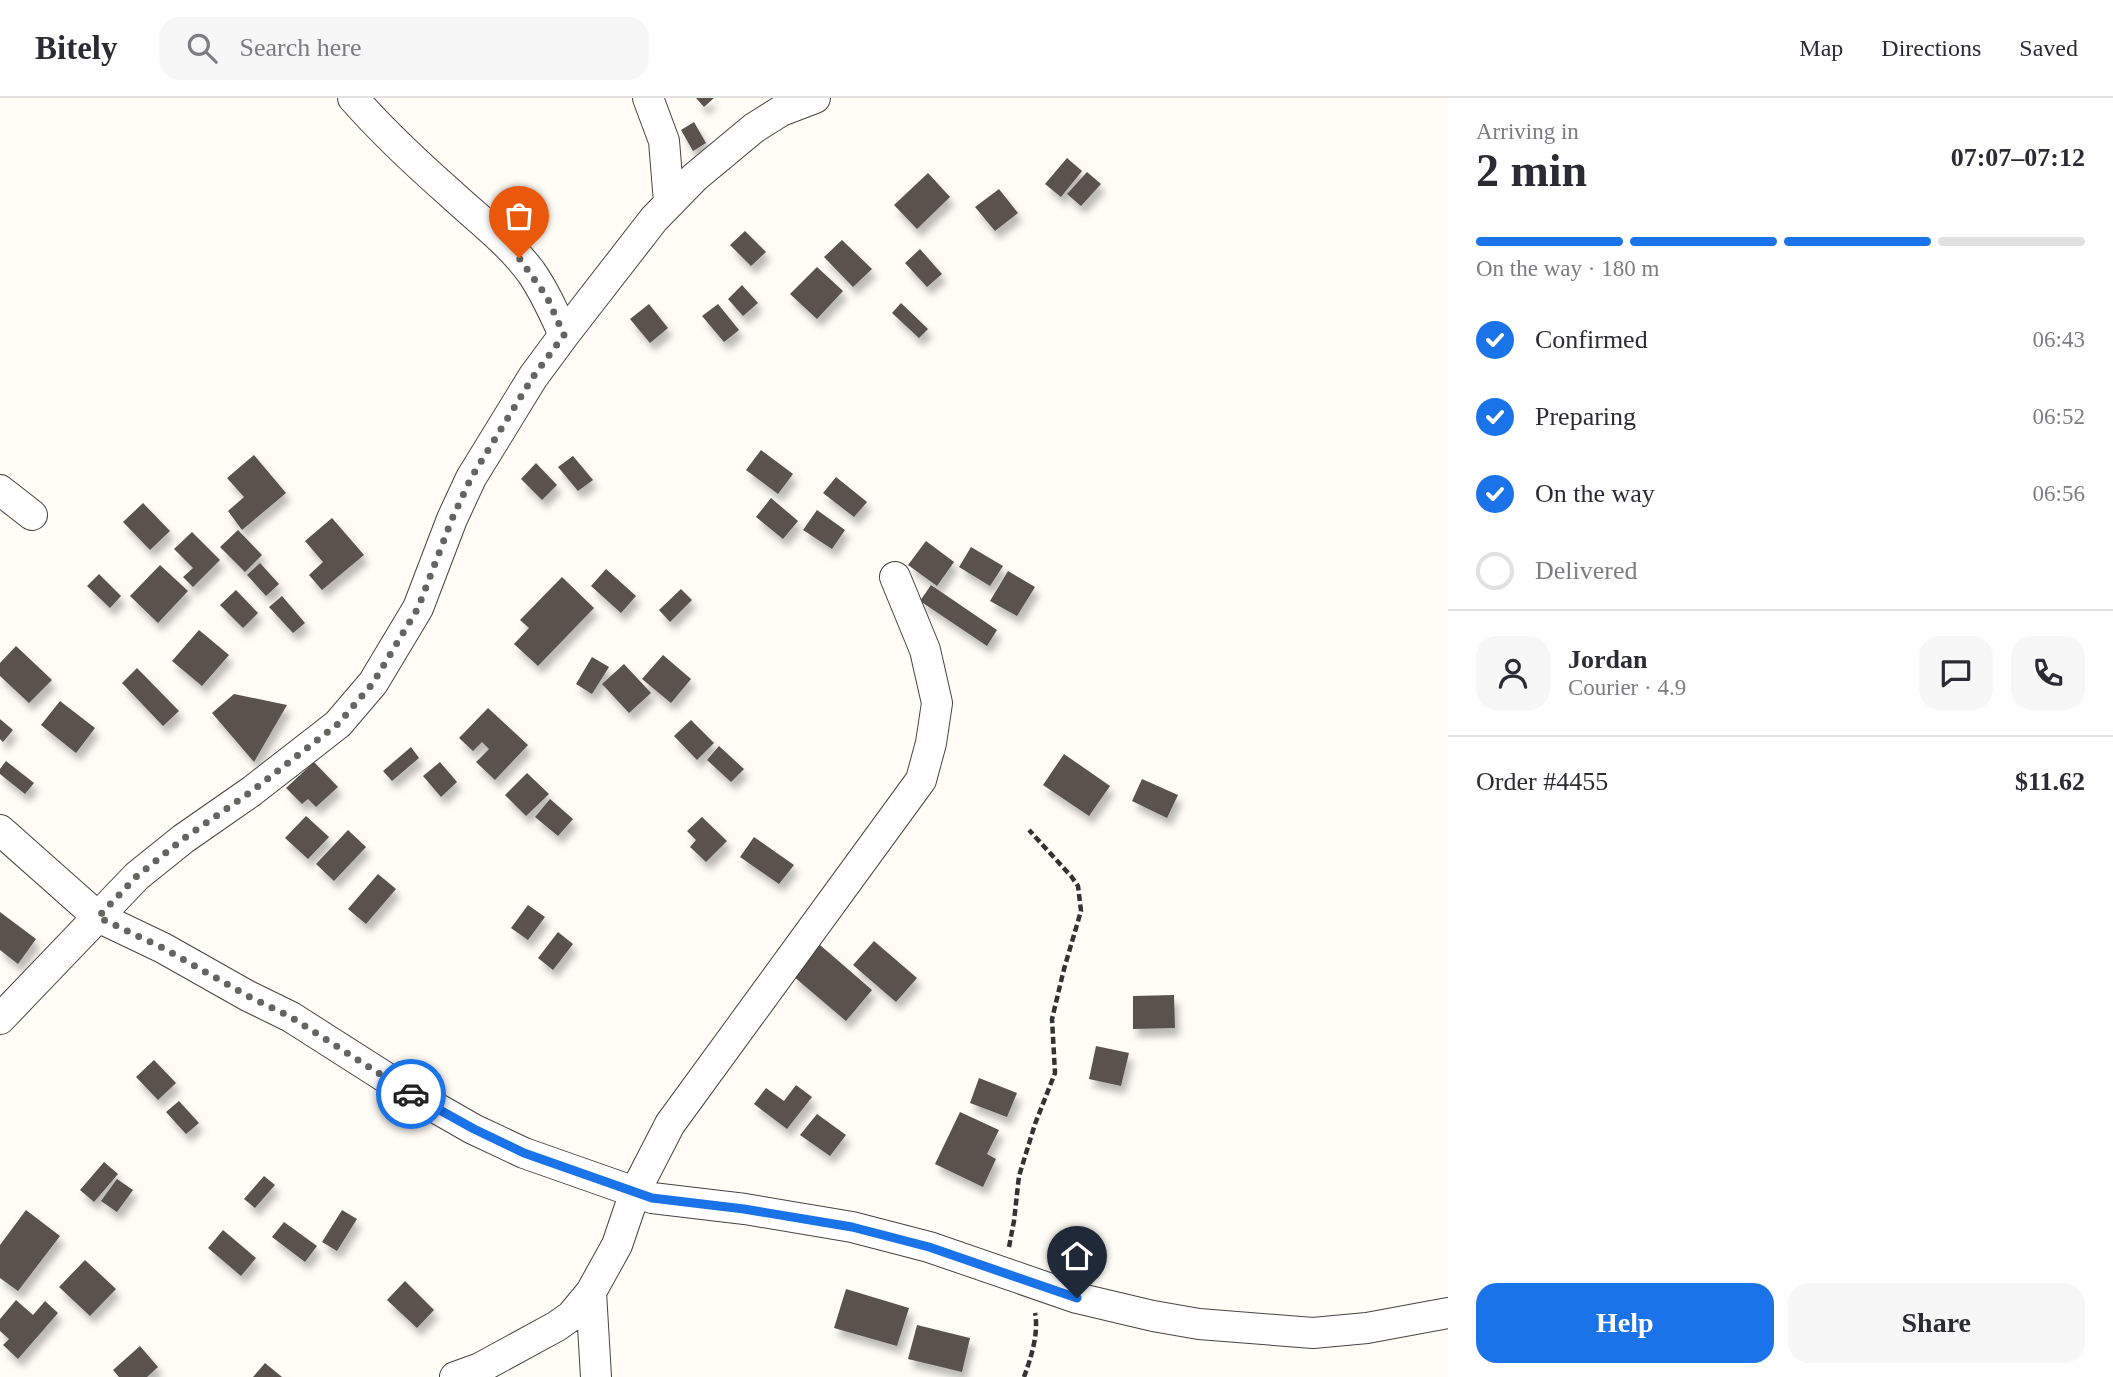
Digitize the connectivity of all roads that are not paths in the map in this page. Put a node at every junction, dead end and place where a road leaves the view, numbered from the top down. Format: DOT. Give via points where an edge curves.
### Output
graph roads {
  1 [pos="353,98"];
  2 [pos="648,98"];
  3 [pos="816,98"];
  4 [pos="670,202"];
  5 [pos="564,335"];
  6 [pos="0,490"];
  7 [pos="32,515"];
  8 [pos="895,577"];
  9 [pos="0,830"];
  10 [pos="98,917"];
  11 [pos="0,1019"];
  12 [pos="635,1192"];
  13 [pos="591,1292"];
  14 [pos="1448,1312"];
  15 [pos="456,1377"];
  16 [pos="596,1377"];
  1 -- 5 [label="street" via="519,258 547,297"];
  2 -- 4 [label="street" via="664,141"];
  3 -- 4 [label="street" via="780,111 754,128"];
  4 -- 5 [label="street"];
  5 -- 10 [label="street" via="471,478 418,608 373,683 338,724 183,839 137,876"];
  6 -- 7 [label="street"];
  8 -- 12 [label="street" via="925,650 937,703 921,780 670,1124"];
  9 -- 10 [label="street"];
  10 -- 11 [label="street"];
  10 -- 12 [label="street" via="291,1017 474,1129 524,1153"];
  12 -- 13 [label="street" via="617,1245"];
  12 -- 14 [label="street" via="674,1202 852,1227 929,1247 1077,1298 1199,1324 1313,1332 1367,1328"];
  13 -- 15 [label="street" via="557,1326"];
  13 -- 16 [label="street"];
}
